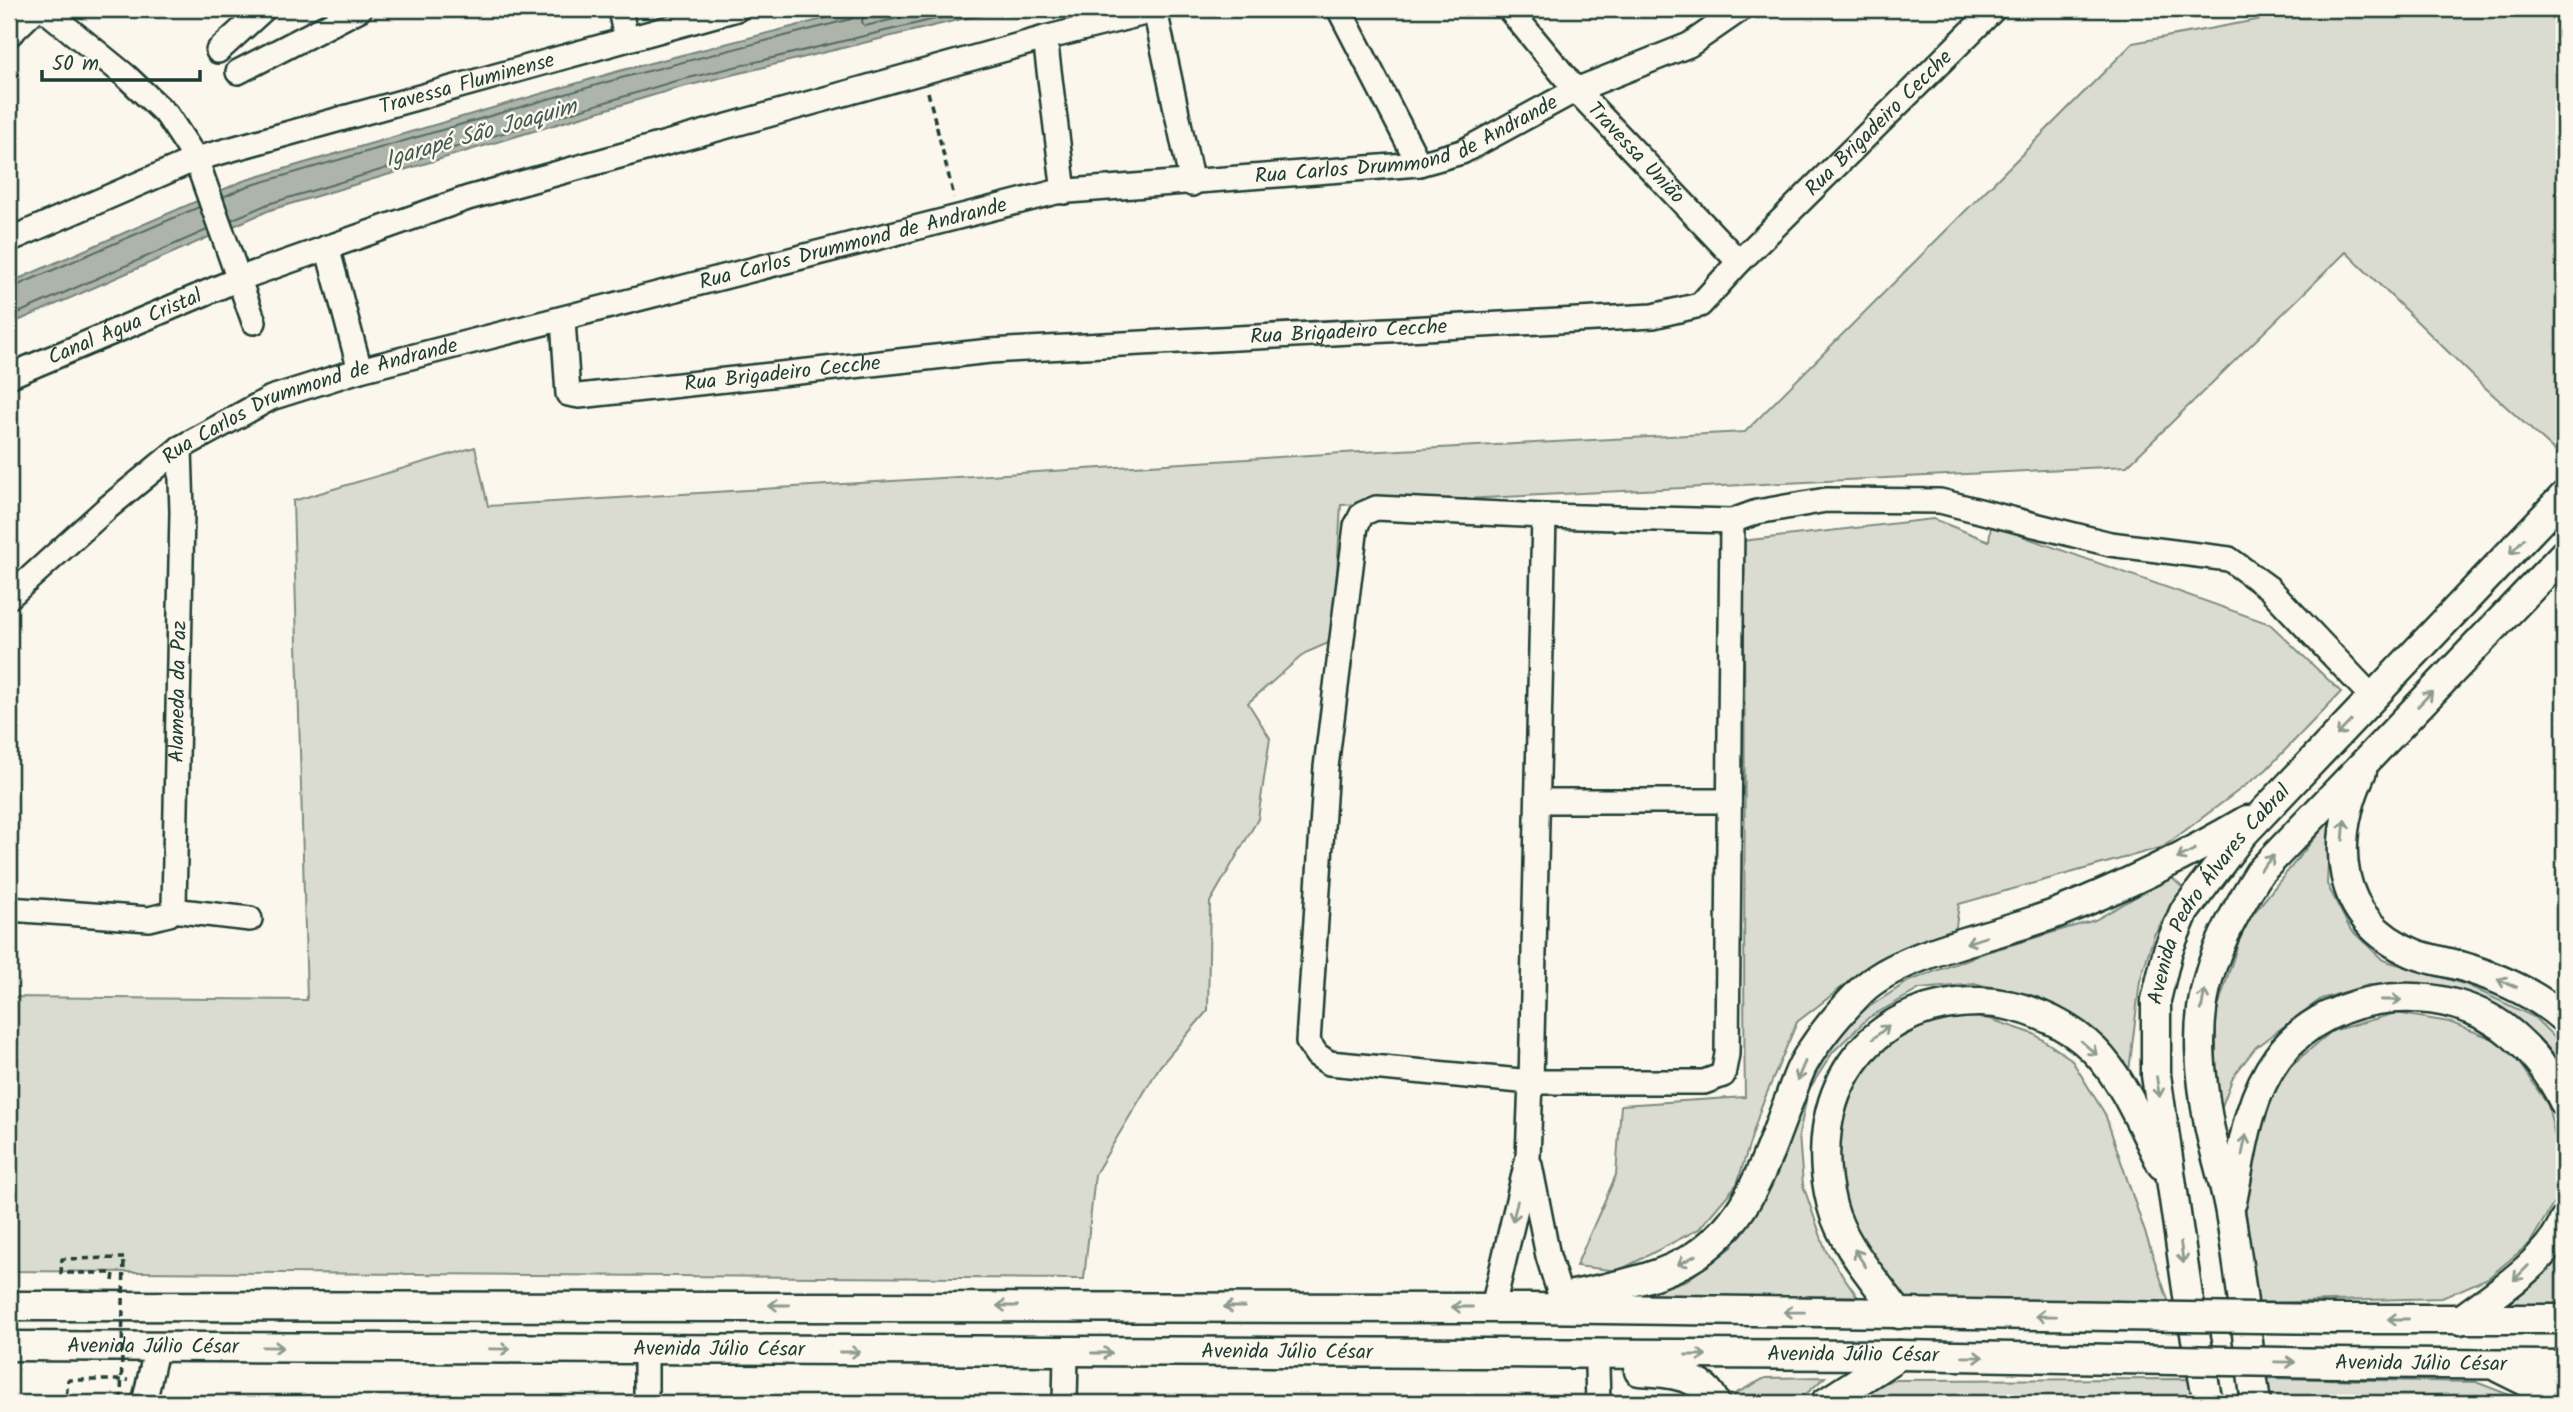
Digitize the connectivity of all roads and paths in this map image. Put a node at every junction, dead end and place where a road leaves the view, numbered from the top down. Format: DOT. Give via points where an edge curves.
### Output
graph roads {
  1 [pos="36,9"];
  2 [pos="44,9"];
  3 [pos="264,9"];
  4 [pos="360,9"];
  5 [pos="620,9"];
  6 [pos="737,9"];
  7 [pos="1161,9"];
  8 [pos="1339,9"];
  9 [pos="1509,9"];
  10 [pos="1741,9"];
  11 [pos="1994,9"];
  12 [pos="1155,10"];
  13 [pos="9,34"];
  14 [pos="1045,38"];
  15 [pos="626,39"];
  16 [pos="218,51"];
  17 [pos="238,72"];
  18 [pos="923,73"];
  19 [pos="1576,90"];
  20 [pos="196,159"];
  21 [pos="1419,163"];
  22 [pos="1192,184"];
  23 [pos="1064,192"];
  24 [pos="959,216"];
  25 [pos="9,240"];
  26 [pos="327,247"];
  27 [pos="1739,262"];
  28 [pos="241,278"];
  29 [pos="563,320"];
  30 [pos="254,321"];
  31 [pos="360,370"];
  32 [pos="9,376"];
  33 [pos="180,448"];
  34 [pos="2564,496"];
  35 [pos="1545,516"];
  36 [pos="1732,521"];
  37 [pos="2564,554"];
  38 [pos="9,597"];
  39 [pos="2373,698"];
  40 [pos="2369,757"];
  41 [pos="1538,801"];
  42 [pos="1729,801"];
  43 [pos="2267,808"];
  44 [pos="9,909"];
  45 [pos="172,910"];
  46 [pos="250,919"];
  47 [pos="2564,1019"];
  48 [pos="1531,1082"];
  49 [pos="2564,1102"];
  50 [pos="1528,1157"];
  51 [pos="2172,1185"];
  52 [pos="2230,1212"];
  53 [pos="2564,1221"];
  54 [pos="1561,1298"];
  55 [pos="112,1304"];
  56 [pos="9,1306"];
  57 [pos="1493,1307"];
  58 [pos="1530,1308"];
  59 [pos="1899,1314"];
  60 [pos="2564,1319"];
  61 [pos="2460,1320"];
  62 [pos="9,1346"];
  63 [pos="157,1346"];
  64 [pos="646,1351"];
  65 [pos="1066,1353"];
  66 [pos="1481,1354"];
  67 [pos="1899,1355"];
  68 [pos="2490,1364"];
  69 [pos="2564,1365"];
  70 [pos="1597,1368"];
  71 [pos="149,1380"];
  72 [pos="2564,1400"];
  73 [pos="144,1403"];
  74 [pos="646,1403"];
  75 [pos="1065,1403"];
  76 [pos="1598,1403"];
  77 [pos="1715,1403"];
  78 [pos="1825,1403"];
  79 [pos="2208,1403"];
  80 [pos="2256,1403"];
  1 -- 13 [label="street"];
  2 -- 20 [label="street" via="149,97"];
  3 -- 16 [label="street"];
  4 -- 17 [label="street"];
  5 -- 15 [label="street"];
  6 -- 15 [label="street, Travessa Fluminense"];
  7 -- 12 [label="street"];
  8 -- 21 [label="street"];
  9 -- 19 [label="street, Travessa União"];
  10 -- 19 [label="street, Rua Carlos Drummond de Andrande" via="1689,45"];
  11 -- 27 [label="street, Rua Brigadeiro Cecche"];
  12 -- 14 [label="street"];
  12 -- 22 [label="street"];
  14 -- 18 [label="street"];
  14 -- 23 [label="street"];
  15 -- 20 [label="street, Travessa Fluminense"];
  18 -- 24 [label="path"];
  18 -- 26 [label="street" via="468,198"];
  19 -- 21 [label="street, Rua Carlos Drummond de Andrande" via="1462,152"];
  19 -- 27 [label="street, Travessa União"];
  20 -- 25 [label="street"];
  20 -- 28 [label="street"];
  21 -- 22 [label="street, Rua Carlos Drummond de Andrande"];
  22 -- 23 [label="street, Rua Carlos Drummond de Andrande"];
  23 -- 24 [label="street, Rua Carlos Drummond de Andrande"];
  24 -- 29 [label="street, Rua Carlos Drummond de Andrande"];
  26 -- 28 [label="street"];
  26 -- 31 [label="street"];
  27 -- 29 [label="street, Rua Brigadeiro Cecche" via="1700,305 1653,316 990,351 579,396 568,394"];
  28 -- 30 [label="street"];
  28 -- 32 [label="street, Canal Água Cristal"];
  29 -- 31 [label="street, Rua Carlos Drummond de Andrande"];
  31 -- 33 [label="street, Rua Carlos Drummond de Andrande" via="271,398"];
  33 -- 38 [label="street, Rua Carlos Drummond de Andrande"];
  33 -- 45 [label="street, Alameda da Paz"];
  34 -- 39 [label="main road, Avenida Pedro Álvares Cabral, one-way"];
  35 -- 36 [label="street"];
  35 -- 41 [label="street"];
  35 -- 48 [label="street" via="1376,508 1362,514 1356,526 1326,767 1308,1042 1329,1063"];
  36 -- 39 [label="street" via="1826,500 1940,501 2110,544 2230,559 2269,588"];
  36 -- 42 [label="street"];
  40 -- 37 [label="main road, Avenida Pedro Álvares Cabral, one-way"];
  39 -- 43 [label="main road, Avenida Pedro Álvares Cabral, one-way"];
  47 -- 40 [label="main road, one-way" via="2511,985 2410,952 2372,926 2358,909 2346,887 2343,844 2350,799"];
  52 -- 40 [label="main road, Avenida Pedro Álvares Cabral, one-way" via="2202,1080 2199,1021 2209,968 2230,920 2259,873"];
  41 -- 42 [label="street"];
  41 -- 48 [label="street"];
  42 -- 48 [label="street" via="1727,1054 1723,1075 1704,1082"];
  43 -- 51 [label="main road, Avenida Pedro Álvares Cabral, one-way" via="2207,879 2184,912 2168,950 2157,1000 2156,1075"];
  43 -- 54 [label="main road, one-way" via="2147,874 2056,913 1903,965 1864,988 1833,1019 1804,1062 1769,1161 1727,1230 1696,1256 1668,1270"];
  44 -- 45 [label="street" via="149,919"];
  45 -- 46 [label="street"];
  48 -- 50 [label="street"];
  52 -- 49 [label="main road, one-way" via="2250,1112 2264,1077 2303,1032 2332,1013 2357,1004 2383,999 2438,1001 2474,1012 2512,1034 2553,1079"];
  50 -- 54 [label="street"];
  50 -- 57 [label="street, one-way"];
  59 -- 51 [label="main road, one-way" via="1833,1209 1824,1132 1835,1093 1854,1057 1885,1027 1906,1015 1945,1004 1996,1002 2045,1016 2067,1030 2094,1051 2122,1087"];
  51 -- 79 [label="main road, Avenida Pedro Álvares Cabral, one-way"];
  52 -- 80 [label="main road, Avenida Pedro Álvares Cabral"];
  53 -- 61 [label="main road, one-way" via="2560,1232 2516,1279"];
  54 -- 58 [label="main road"];
  55 -- 56 [label="main road, Avenida Júlio César"];
  57 -- 55 [label="main road, Avenida Júlio César, one-way"];
  55 -- 71 [label="path, bridge" via="114,1273 61,1273 62,1259 124,1258 121,1401 66,1399 68,1380"];
  57 -- 58 [label="main road, Avenida Júlio César"];
  59 -- 58 [label="main road, Avenida Júlio César, one-way"];
  61 -- 59 [label="main road, Avenida Júlio César, one-way, bridge"];
  60 -- 61 [label="main road, Avenida Júlio César"];
  62 -- 63 [label="main road, Avenida Júlio César"];
  63 -- 64 [label="main road, Avenida Júlio César, one-way"];
  63 -- 71 [label="street"];
  64 -- 65 [label="main road, Avenida Júlio César, one-way"];
  64 -- 74 [label="street"];
  65 -- 66 [label="main road, Avenida Júlio César, one-way"];
  65 -- 75 [label="street"];
  66 -- 67 [label="main road, Avenida Júlio César, one-way"];
  66 -- 70 [label="main road" via="1533,1370"];
  67 -- 68 [label="main road, Avenida Júlio César, one-way, bridge"];
  67 -- 78 [label="main road"];
  68 -- 69 [label="main road, Avenida Júlio César"];
  68 -- 72 [label="main road"];
  70 -- 76 [label="street"];
  70 -- 77 [label="main road" via="1670,1372 1706,1387"];
  71 -- 73 [label="street"];
}
